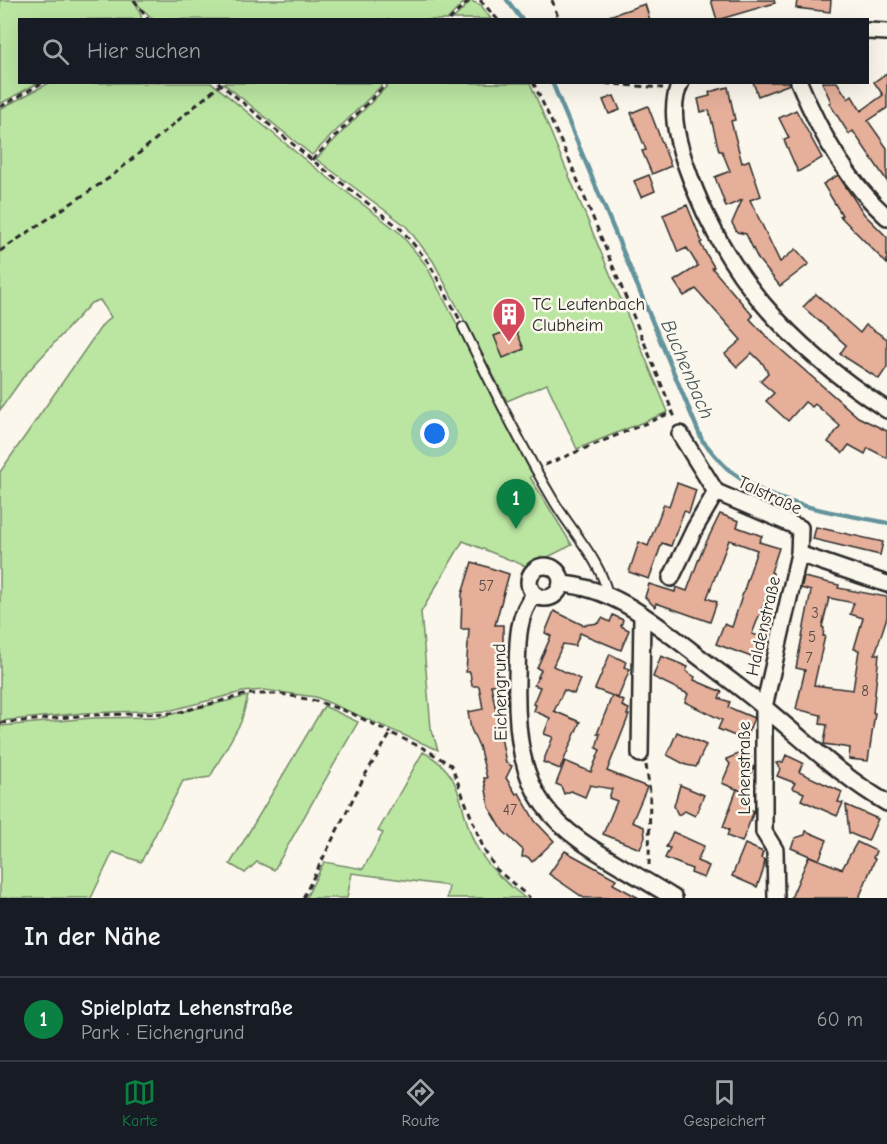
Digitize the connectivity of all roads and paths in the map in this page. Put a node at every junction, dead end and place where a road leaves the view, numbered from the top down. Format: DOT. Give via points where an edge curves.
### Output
graph roads {
  1 [pos="134,0"];
  2 [pos="470,0"];
  3 [pos="480,0"];
  4 [pos="552,0"];
  5 [pos="148,18"];
  6 [pos="451,18"];
  7 [pos="496,18"];
  8 [pos="558,18"];
  9 [pos="869,31"];
  10 [pos="887,32"];
  11 [pos="40,84"];
  12 [pos="219,84"];
  13 [pos="386,84"];
  14 [pos="534,84"];
  15 [pos="648,84"];
  16 [pos="800,84"];
  17 [pos="679,85"];
  18 [pos="0,107"];
  19 [pos="312,160"];
  20 [pos="887,217"];
  21 [pos="0,251"];
  22 [pos="463,327"];
  23 [pos="887,410"];
  24 [pos="680,434"];
  25 [pos="536,469"];
  26 [pos="716,492"];
  27 [pos="799,554"];
  28 [pos="671,578"];
  29 [pos="561,584"];
  30 [pos="887,584"];
  31 [pos="534,595"];
  32 [pos="608,595"];
  33 [pos="642,615"];
  34 [pos="764,707"];
  35 [pos="0,723"];
  36 [pos="391,733"];
  37 [pos="640,754"];
  38 [pos="649,768"];
  39 [pos="887,803"];
  40 [pos="648,882"];
  41 [pos="303,898"];
  42 [pos="530,898"];
  43 [pos="674,898"];
  44 [pos="776,898"];
  1 -- 5 [label="path"];
  2 -- 6 [label="path"];
  3 -- 7 [label="path"];
  4 -- 8 [label="path"];
  9 -- 10 [label="street"];
  11 -- 18 [label="path"];
  12 -- 19 [label="path"];
  12 -- 21 [label="path" via="112,176"];
  13 -- 19 [label="path"];
  14 -- 25 [label="path" via="673,412"];
  15 -- 17 [label="path"];
  16 -- 20 [label="street" via="851,177"];
  17 -- 23 [label="street" via="674,105 683,157 696,195 730,261 753,294 795,339 849,385"];
  19 -- 22 [label="path" via="401,229 429,263"];
  22 -- 25 [label="lane"];
  24 -- 26 [label="street, Talstraße"];
  25 -- 32 [label="lane" via="605,579"];
  26 -- 27 [label="street, Talstraße" via="800,528"];
  26 -- 28 [label="street, Talstraße"];
  27 -- 30 [label="street"];
  27 -- 34 [label="street, Haldenstraße"];
  29 -- 31 [label="street" via="549,598"];
  29 -- 31 [label="street" via="555,569 539,567 528,580"];
  29 -- 32 [label="street, Lehenstraße" via="579,585"];
  31 -- 40 [label="street, Eichengrund" via="524,606 519,634 517,729 523,763 537,797 557,822 597,854"];
  32 -- 33 [label="street, Lehenstraße"];
  33 -- 34 [label="street, Lehenstraße"];
  33 -- 37 [label="street"];
  34 -- 39 [label="street, Lehenstraße" via="856,786"];
  34 -- 44 [label="street, Lehenstraße" via="764,832 775,850"];
  35 -- 36 [label="path" via="91,715 165,714 247,694 282,694 351,713"];
  36 -- 41 [label="path" via="365,775"];
  36 -- 42 [label="path" via="451,765 483,850 496,869"];
  38 -- 40 [label="path"];
  40 -- 43 [label="street, Eichengrund"];
}
